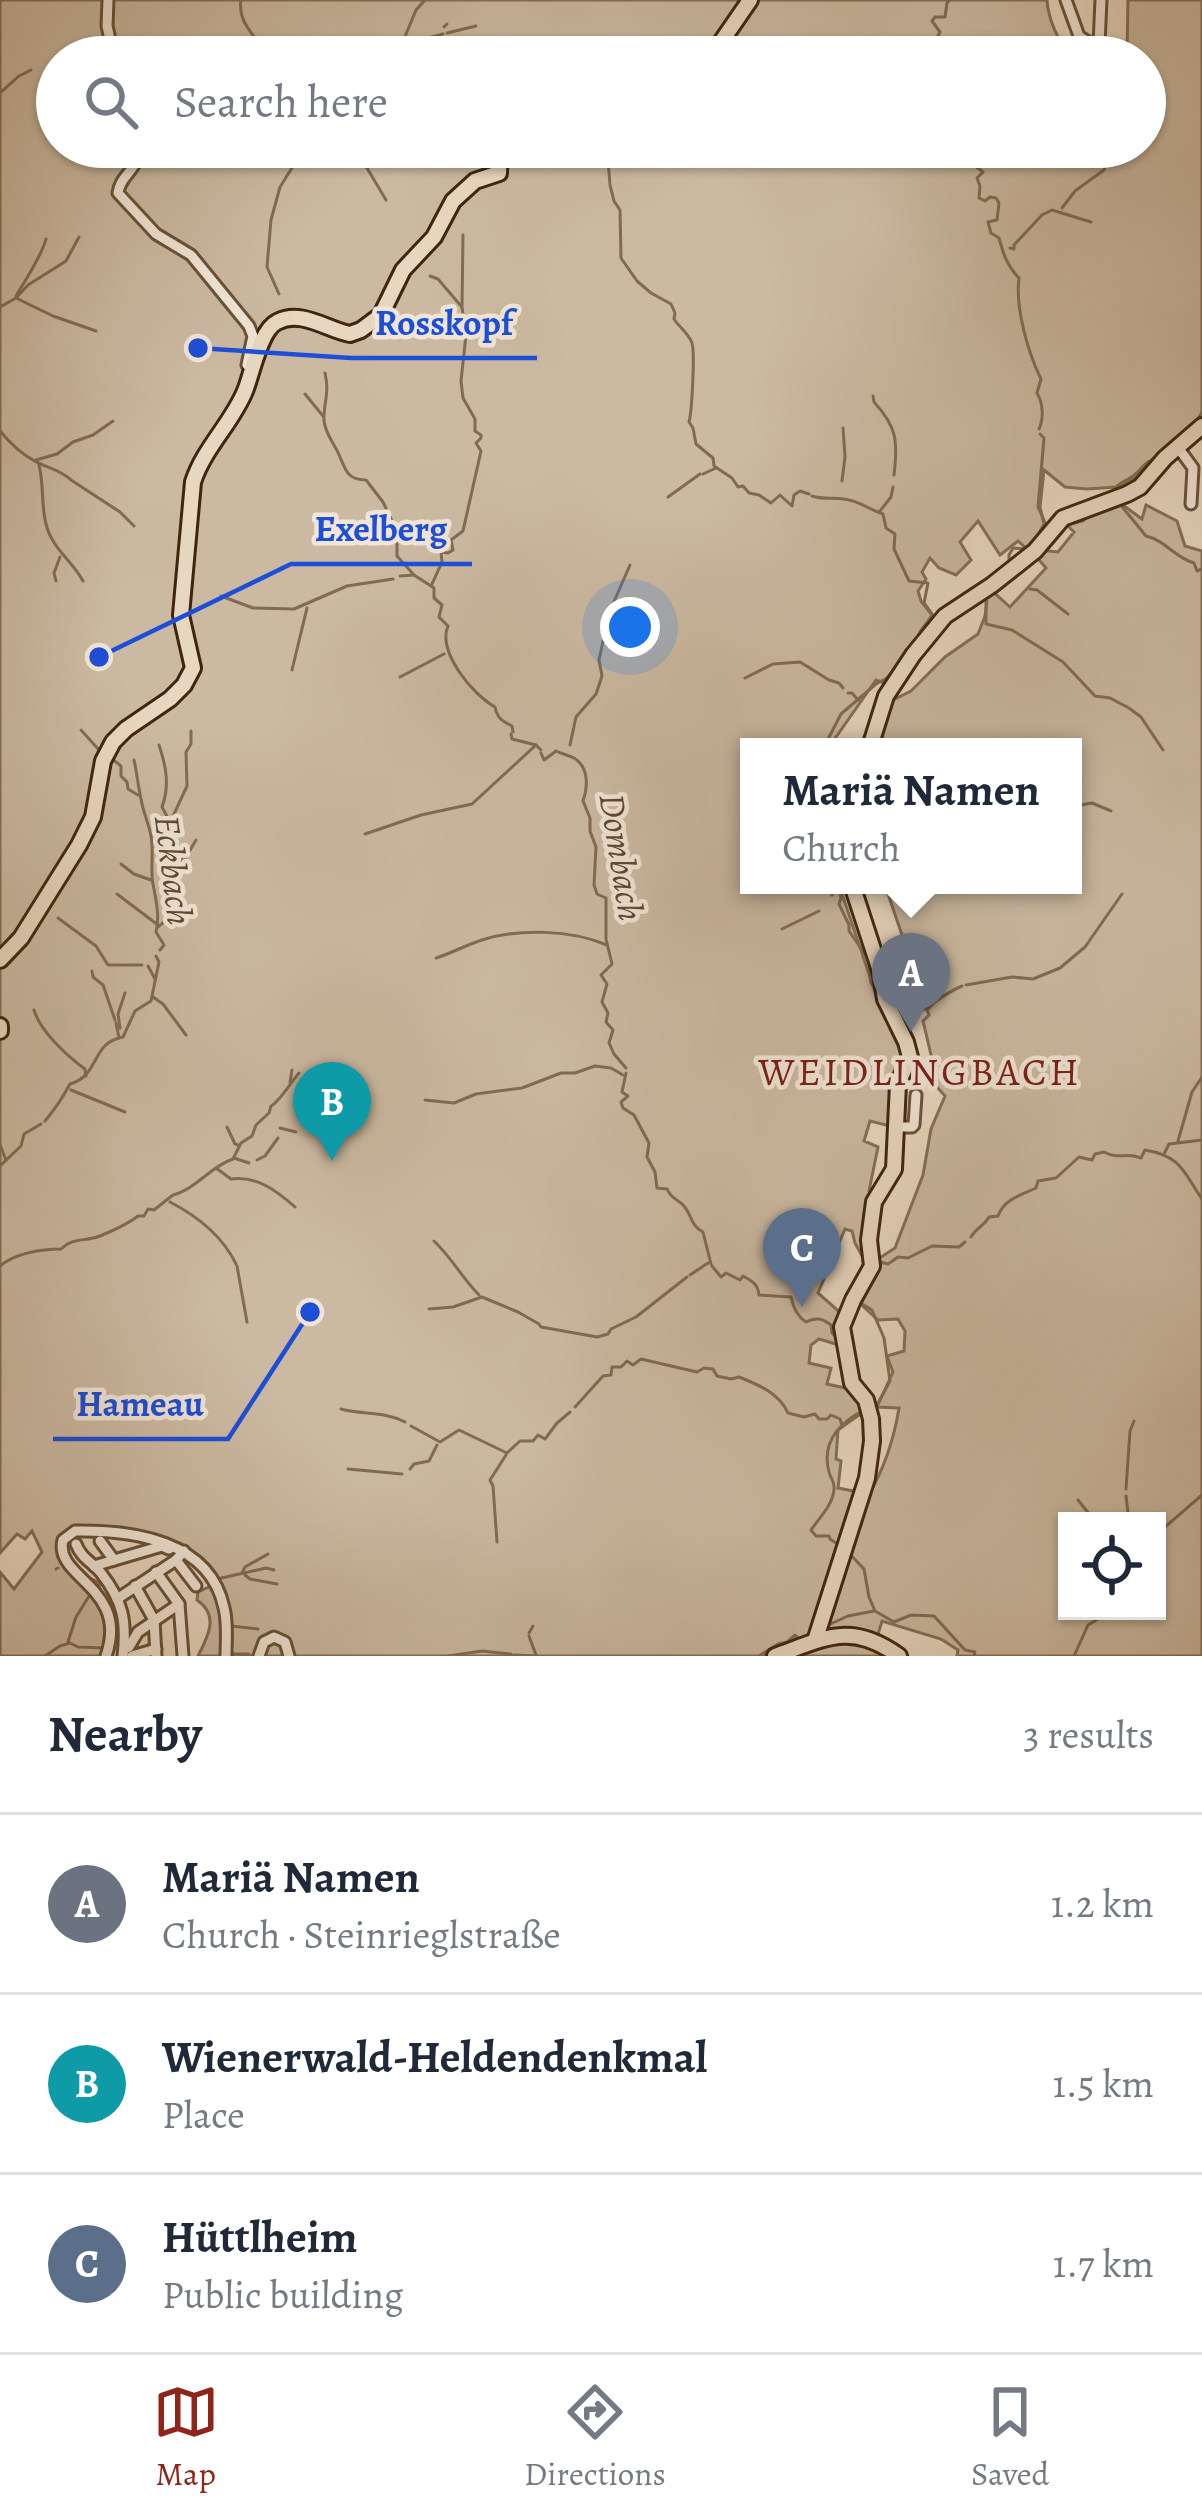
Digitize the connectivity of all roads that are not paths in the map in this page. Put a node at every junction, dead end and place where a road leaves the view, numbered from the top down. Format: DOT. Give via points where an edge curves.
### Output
graph roads {
  1 [pos="108,0"];
  2 [pos="750,0"];
  3 [pos="1066,0"];
  4 [pos="1100,0"];
  5 [pos="109,36"];
  6 [pos="726,36"];
  7 [pos="1079,36"];
  8 [pos="1099,36"];
  9 [pos="132,168"];
  10 [pos="500,168"];
  11 [pos="243,397"];
  12 [pos="1202,426"];
  13 [pos="1177,446"];
  14 [pos="1197,467"];
  15 [pos="1191,504"];
  16 [pos="873,738"];
  17 [pos="855,894"];
  18 [pos="0,960"];
  19 [pos="916,1095"];
  20 [pos="896,1127"];
  21 [pos="100,1541"];
  22 [pos="76,1544"];
  23 [pos="181,1555"];
  24 [pos="114,1560"];
  25 [pos="94,1566"];
  26 [pos="156,1572"];
  27 [pos="135,1586"];
  28 [pos="196,1586"];
  29 [pos="117,1599"];
  30 [pos="179,1604"];
  31 [pos="154,1620"];
  32 [pos="817,1631"];
  33 [pos="156,1652"];
  34 [pos="126,1654"];
  35 [pos="106,1656"];
  36 [pos="183,1656"];
  37 [pos="226,1656"];
  38 [pos="259,1656"];
  39 [pos="289,1656"];
  40 [pos="775,1656"];
  41 [pos="899,1656"];
  1 -- 5 [label="street"];
  2 -- 6 [label="main road"];
  3 -- 7 [label="street"];
  4 -- 8 [label="street"];
  9 -- 11 [label="street" via="118,193 159,237 191,255 250,326"];
  10 -- 11 [label="main road" via="449,206 379,317 350,334 308,319 275,322"];
  11 -- 18 [label="main road" via="193,485 182,615 194,662 189,677 112,742 82,839"];
  12 -- 13 [label="main road"];
  13 -- 14 [label="street"];
  13 -- 16 [label="main road" via="1143,484 1059,521 1037,550 939,622 886,696"];
  14 -- 15 [label="street"];
  17 -- 20 [label="main road" via="910,1052 898,1081"];
  19 -- 20 [label="street" via="914,1125"];
  20 -- 32 [label="main road" via="894,1169 874,1202 872,1266 842,1327 852,1383 868,1407 867,1478"];
  21 -- 24 [label="street"];
  22 -- 25 [label="street"];
  23 -- 24 [label="street" via="162,1546"];
  23 -- 26 [label="street"];
  23 -- 28 [label="street"];
  23 -- 35 [label="street" via="155,1539 85,1531 64,1538 63,1558 108,1613"];
  23 -- 37 [label="street" via="209,1573 220,1593"];
  24 -- 25 [label="street"];
  25 -- 29 [label="street"];
  26 -- 27 [label="street"];
  26 -- 30 [label="street"];
  27 -- 29 [label="street"];
  27 -- 31 [label="street"];
  29 -- 34 [label="street"];
  30 -- 31 [label="street"];
  30 -- 36 [label="street"];
  31 -- 33 [label="street"];
  31 -- 34 [label="street"];
  32 -- 40 [label="main road"];
  32 -- 41 [label="main road" via="874,1642"];
  33 -- 34 [label="street"];
  38 -- 39 [label="street" via="272,1637 284,1641"];
}
